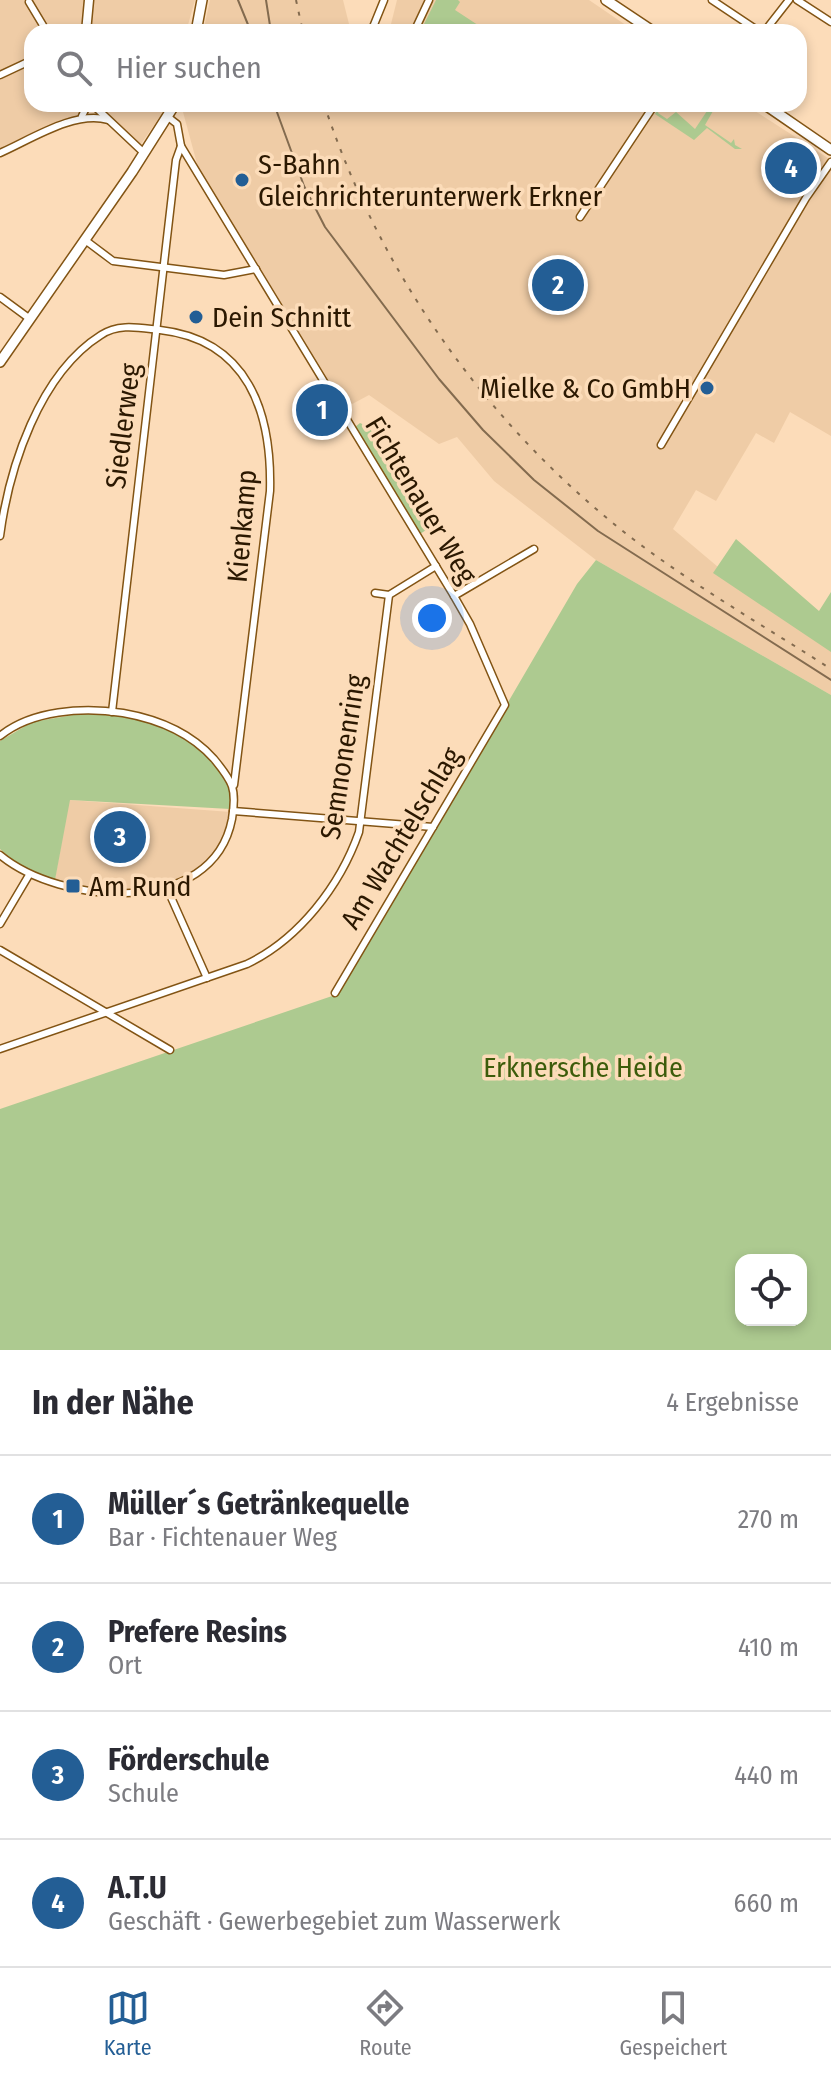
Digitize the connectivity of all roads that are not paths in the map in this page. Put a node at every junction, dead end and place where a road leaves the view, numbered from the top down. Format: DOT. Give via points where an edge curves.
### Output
graph roads {
  1 [pos="89,0"];
  2 [pos="202,0"];
  3 [pos="384,0"];
  4 [pos="429,0"];
  5 [pos="606,0"];
  6 [pos="712,0"];
  7 [pos="789,0"];
  8 [pos="797,0"];
  9 [pos="29,2"];
  10 [pos="831,22"];
  11 [pos="42,24"];
  12 [pos="87,24"];
  13 [pos="198,24"];
  14 [pos="374,24"];
  15 [pos="418,24"];
  16 [pos="642,24"];
  17 [pos="750,24"];
  18 [pos="769,24"];
  19 [pos="24,64"];
  20 [pos="0,75"];
  21 [pos="84,112"];
  22 [pos="99,112"];
  23 [pos="171,112"];
  24 [pos="650,112"];
  25 [pos="776,112"];
  26 [pos="168,117"];
  27 [pos="79,118"];
  28 [pos="108,120"];
  29 [pos="181,146"];
  30 [pos="831,150"];
  31 [pos="0,153"];
  32 [pos="144,153"];
  33 [pos="831,162"];
  34 [pos="580,217"];
  35 [pos="85,240"];
  36 [pos="164,267"];
  37 [pos="256,269"];
  38 [pos="0,297"];
  39 [pos="30,319"];
  40 [pos="157,330"];
  41 [pos="0,362"];
  42 [pos="661,445"];
  43 [pos="0,536"];
  44 [pos="534,549"];
  45 [pos="436,566"];
  46 [pos="375,593"];
  47 [pos="389,595"];
  48 [pos="454,596"];
  49 [pos="505,705"];
  50 [pos="112,712"];
  51 [pos="0,736"];
  52 [pos="234,785"];
  53 [pos="233,811"];
  54 [pos="361,821"];
  55 [pos="433,827"];
  56 [pos="0,855"];
  57 [pos="29,875"];
  58 [pos="166,886"];
  59 [pos="0,924"];
  60 [pos="0,950"];
  61 [pos="207,978"];
  62 [pos="335,993"];
  63 [pos="106,1013"];
  64 [pos="0,1049"];
  65 [pos="170,1050"];
  1 -- 12 [label="street"];
  2 -- 13 [label="main road"];
  3 -- 14 [label="street"];
  4 -- 15 [label="street"];
  5 -- 16 [label="main road"];
  6 -- 17 [label="street"];
  7 -- 18 [label="street"];
  8 -- 10 [label="street"];
  9 -- 11 [label="street"];
  19 -- 20 [label="street"];
  21 -- 27 [label="street"];
  22 -- 28 [label="street"];
  23 -- 26 [label="main road"];
  24 -- 34 [label="street"];
  25 -- 30 [label="main road"];
  26 -- 29 [label="street, Fichtenauer Weg" via="177,124"];
  26 -- 32 [label="main road"];
  27 -- 28 [label="street"];
  27 -- 31 [label="street"];
  28 -- 32 [label="street"];
  29 -- 36 [label="street, Siedlerweg"];
  29 -- 37 [label="street, Fichtenauer Weg"];
  32 -- 35 [label="main road"];
  33 -- 42 [label="street"];
  35 -- 36 [label="street" via="113,261"];
  35 -- 39 [label="main road"];
  36 -- 37 [label="street" via="224,275"];
  36 -- 40 [label="street, Siedlerweg"];
  37 -- 45 [label="street, Fichtenauer Weg"];
  38 -- 39 [label="street"];
  39 -- 41 [label="main road"];
  40 -- 43 [label="street, Kienkamp" via="108,331 64,371 17,458"];
  40 -- 50 [label="street, Siedlerweg"];
  40 -- 52 [label="street, Kienkamp" via="205,340 229,359 256,397 268,442 270,491"];
  44 -- 48 [label="street"];
  45 -- 47 [label="street"];
  45 -- 48 [label="street, Fichtenauer Weg"];
  46 -- 47 [label="street"];
  47 -- 54 [label="street, Semnonenring"];
  48 -- 49 [label="street, Fichtenauer Weg"];
  49 -- 55 [label="street, Am Wachtelschlag"];
  50 -- 51 [label="street" via="49,714"];
  50 -- 52 [label="street" via="165,725 191,739"];
  52 -- 53 [label="street"];
  53 -- 54 [label="street"];
  53 -- 58 [label="street" via="226,840 213,859"];
  54 -- 55 [label="street"];
  54 -- 61 [label="street, Semnonenring" via="347,862 293,934 265,955"];
  55 -- 62 [label="street, Am Wachtelschlag"];
  56 -- 57 [label="street"];
  57 -- 58 [label="street" via="101,893"];
  57 -- 59 [label="street"];
  58 -- 61 [label="street"];
  60 -- 63 [label="street"];
  61 -- 63 [label="street, Semnonenring"];
  63 -- 64 [label="street, Semnonenring"];
  63 -- 65 [label="street"];
}
